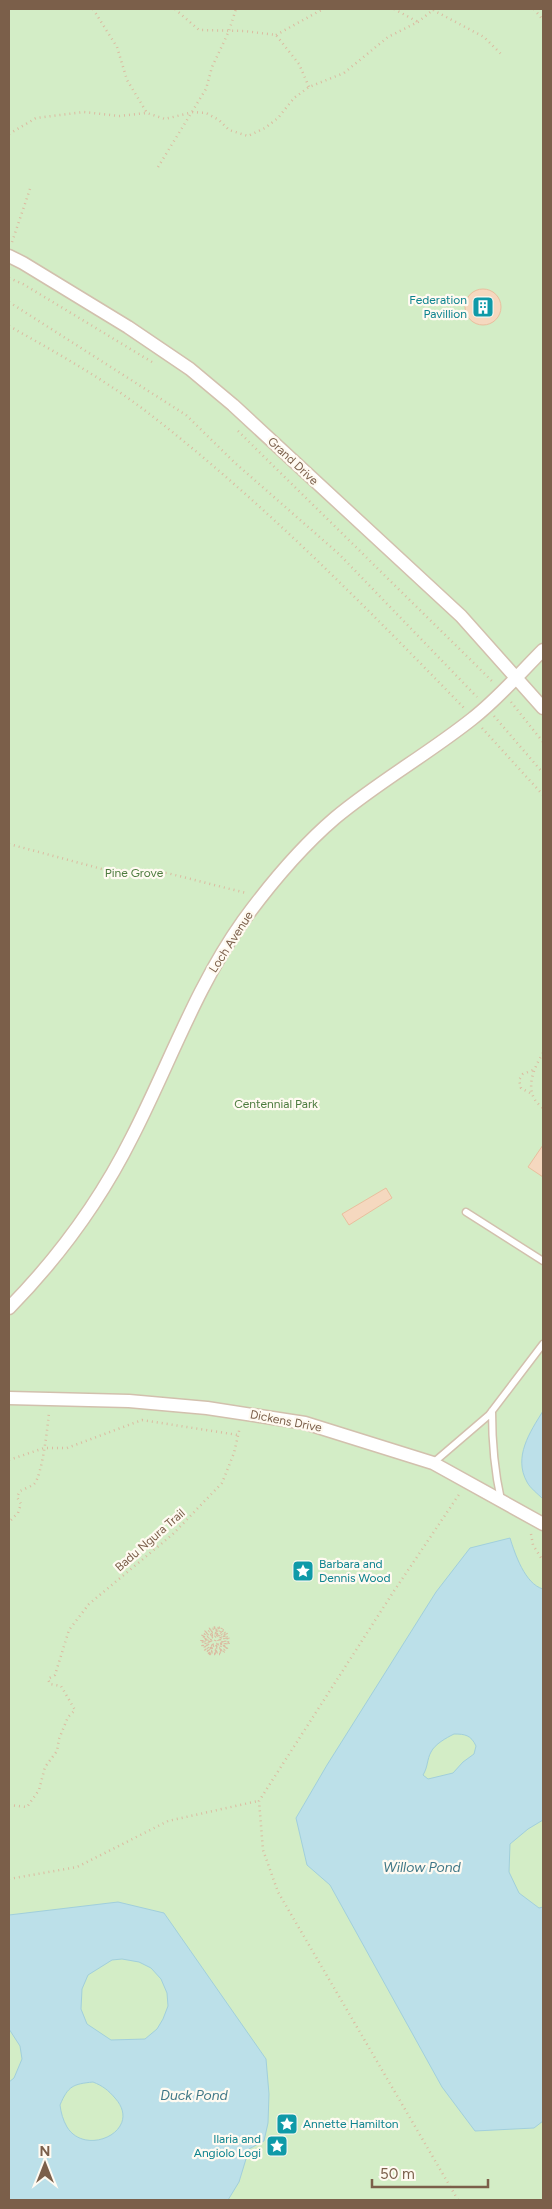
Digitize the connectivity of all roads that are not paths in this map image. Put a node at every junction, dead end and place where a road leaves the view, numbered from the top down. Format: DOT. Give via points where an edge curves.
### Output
graph roads {
  1 [pos="10,250"];
  2 [pos="543,650"];
  3 [pos="516,677"];
  4 [pos="543,708"];
  5 [pos="466,1212"];
  6 [pos="543,1261"];
  7 [pos="9,1308"];
  8 [pos="543,1344"];
  9 [pos="9,1398"];
  10 [pos="492,1411"];
  11 [pos="433,1463"];
  12 [pos="501,1500"];
  13 [pos="543,1524"];
  1 -- 3 [label="street, Grand Drive" via="23,262 190,369 233,405 461,616"];
  2 -- 3 [label="street, Loch Avenue"];
  3 -- 4 [label="street, Grand Drive"];
  3 -- 7 [label="street, Loch Avenue" via="473,718 335,818 308,843 262,897 242,922 206,981 132,1138 103,1190 71,1238"];
  5 -- 6 [label="lane"];
  8 -- 10 [label="lane"];
  9 -- 11 [label="street, Dickens Drive" via="162,1404 278,1418 329,1430"];
  10 -- 11 [label="lane"];
  10 -- 12 [label="lane" via="492,1445"];
  11 -- 12 [label="street, Dickens Drive"];
  12 -- 13 [label="street, Dickens Drive"];
}
